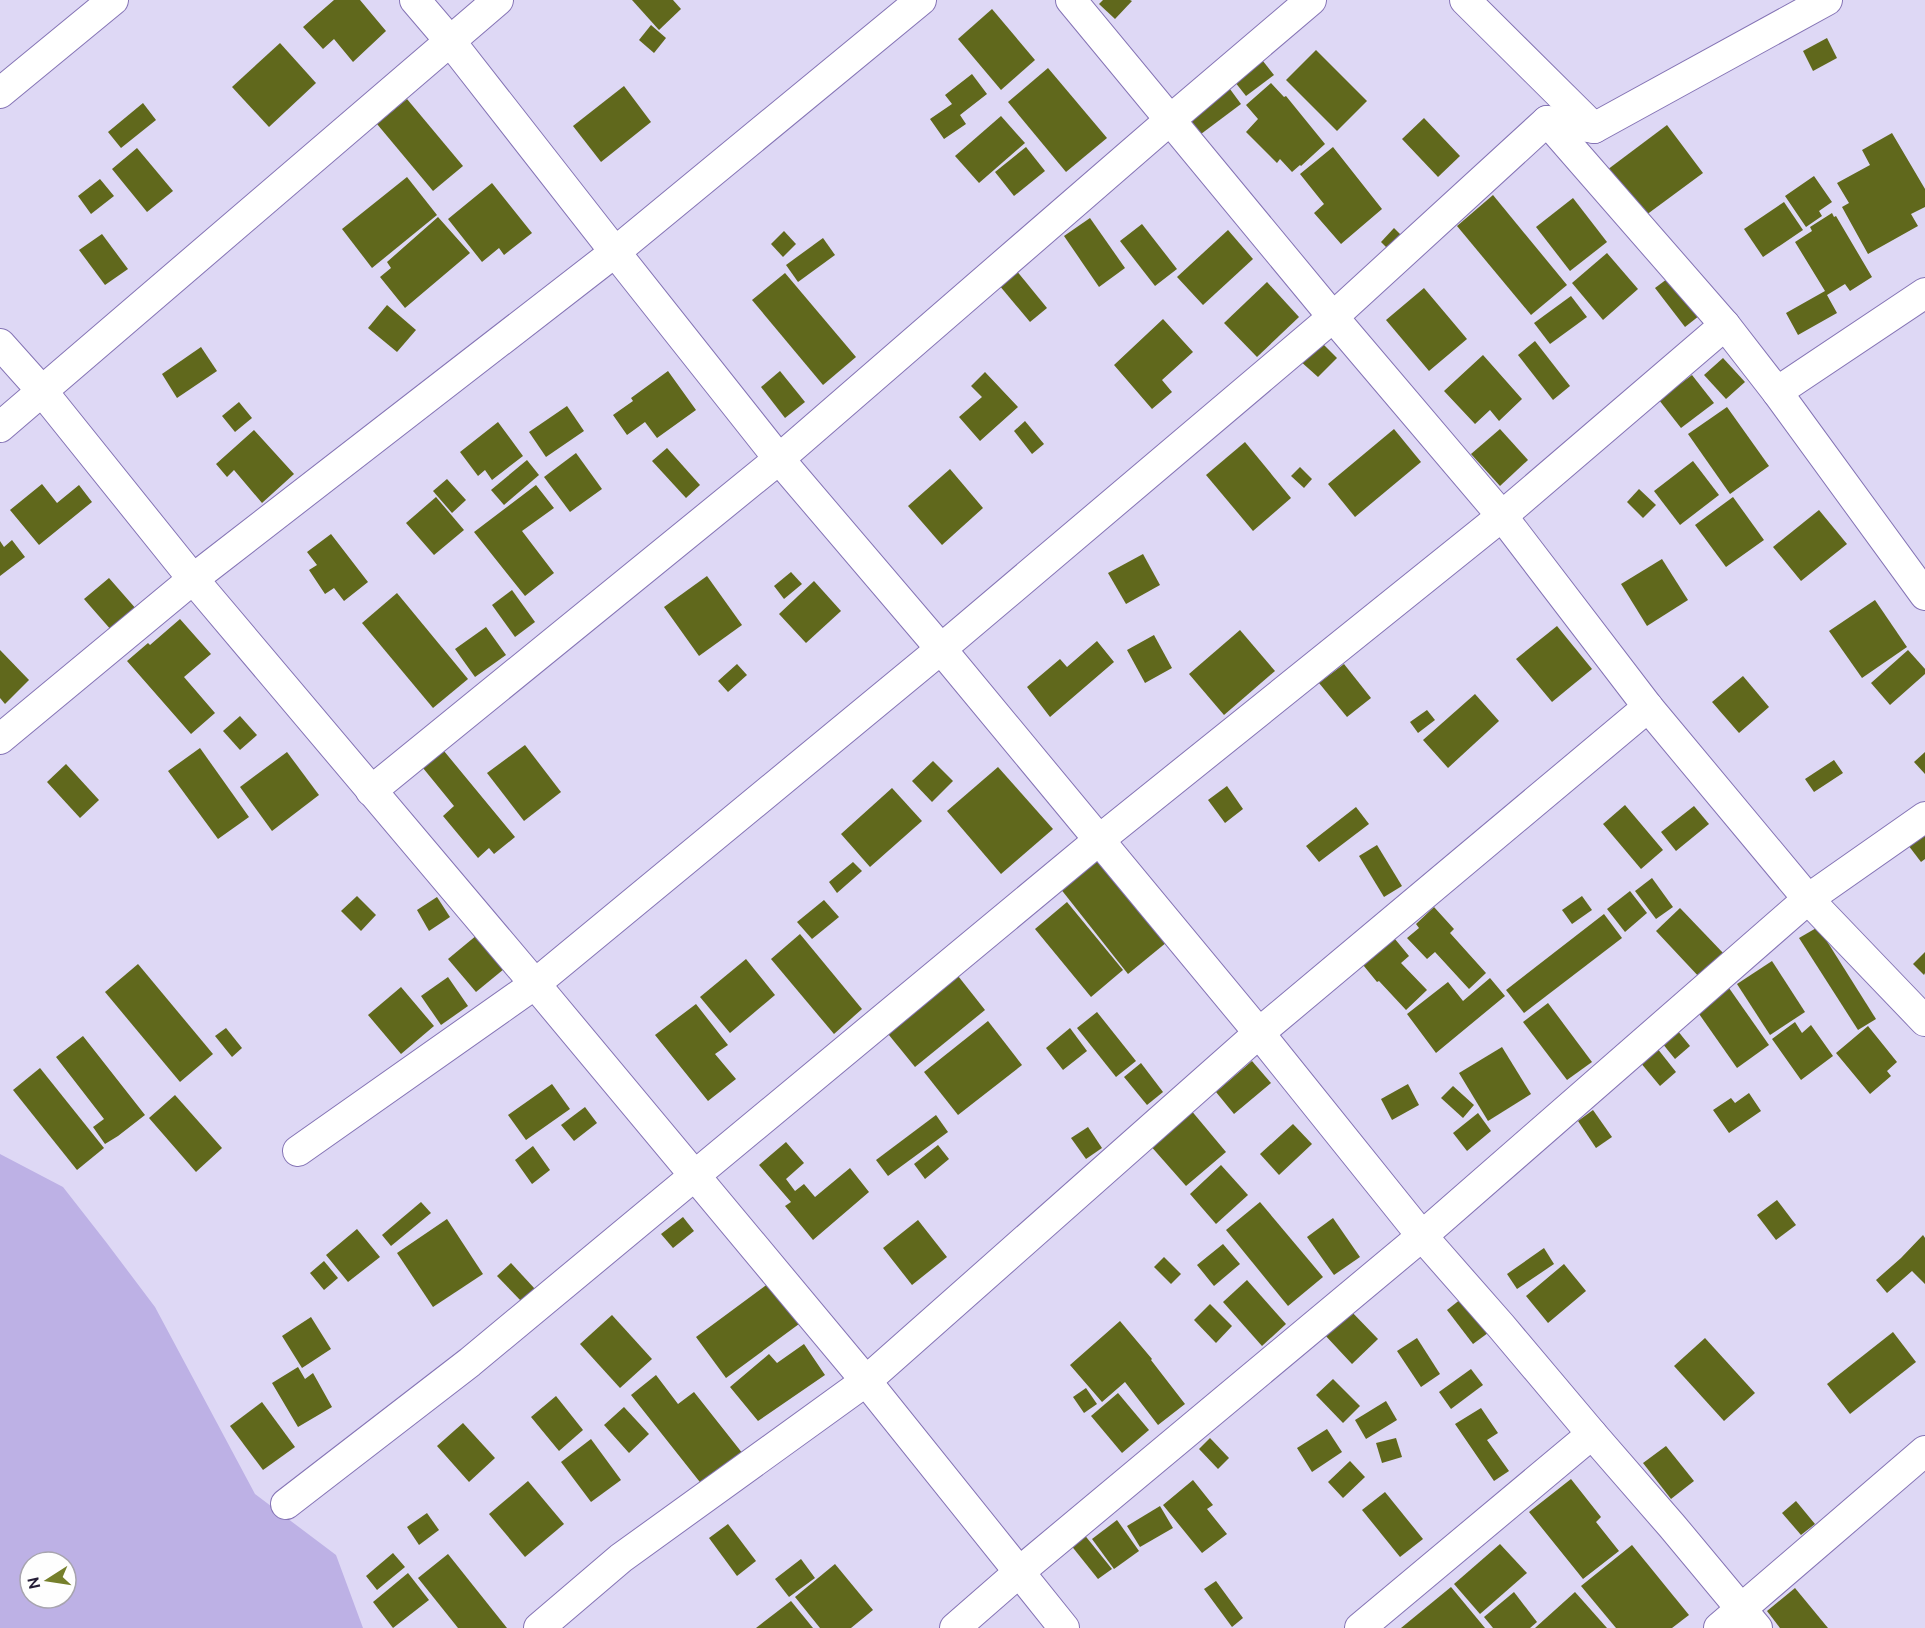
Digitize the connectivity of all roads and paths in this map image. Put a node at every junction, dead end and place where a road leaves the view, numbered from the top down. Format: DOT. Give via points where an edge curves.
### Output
graph roads {
  1 [pos="113,0"];
  2 [pos="415,0"];
  3 [pos="498,0"];
  4 [pos="921,0"];
  5 [pos="1071,0"];
  6 [pos="1311,0"];
  7 [pos="1465,0"];
  8 [pos="1827,0"];
  9 [pos="450,41"];
  10 [pos="0,93"];
  11 [pos="1170,120"];
  12 [pos="1547,121"];
  13 [pos="1594,128"];
  14 [pos="615,252"];
  15 [pos="1925,293"];
  16 [pos="1333,316"];
  17 [pos="1725,325"];
  18 [pos="0,344"];
  19 [pos="42,391"];
  20 [pos="1777,392"];
  21 [pos="0,426"];
  22 [pos="780,459"];
  23 [pos="1502,516"];
  24 [pos="193,579"];
  25 [pos="1925,595"];
  26 [pos="941,649"];
  27 [pos="1648,707"];
  28 [pos="0,739"];
  29 [pos="371,791"];
  30 [pos="1925,817"];
  31 [pos="1099,840"];
  32 [pos="1808,899"];
  33 [pos="535,984"];
  34 [pos="1925,1022"];
  35 [pos="1259,1033"];
  36 [pos="298,1151"];
  37 [pos="695,1174"];
  38 [pos="1422,1236"];
  39 [pos="866,1381"];
  40 [pos="1592,1434"];
  41 [pos="1925,1451"];
  42 [pos="286,1504"];
  43 [pos="1018,1573"];
  44 [pos="1749,1619"];
  45 [pos="539,1628"];
  46 [pos="955,1628"];
  47 [pos="1064,1628"];
  48 [pos="1360,1628"];
  49 [pos="1719,1628"];
  1 -- 10 [label="street"];
  2 -- 9 [label="street"];
  3 -- 9 [label="street"];
  4 -- 14 [label="street"];
  5 -- 11 [label="street"];
  6 -- 11 [label="street"];
  7 -- 13 [label="street"];
  8 -- 13 [label="street"];
  9 -- 14 [label="street"];
  9 -- 19 [label="street"];
  11 -- 16 [label="street"];
  11 -- 22 [label="street"];
  12 -- 13 [label="street"];
  12 -- 16 [label="street"];
  12 -- 17 [label="street"];
  14 -- 22 [label="street"];
  14 -- 24 [label="street"];
  15 -- 20 [label="street"];
  16 -- 23 [label="street"];
  16 -- 26 [label="street"];
  17 -- 20 [label="street"];
  17 -- 23 [label="street"];
  18 -- 19 [label="street"];
  19 -- 21 [label="street"];
  19 -- 24 [label="street"];
  20 -- 25 [label="street"];
  22 -- 26 [label="street"];
  22 -- 29 [label="street"];
  23 -- 27 [label="street"];
  23 -- 31 [label="street"];
  24 -- 28 [label="street"];
  24 -- 29 [label="street"];
  26 -- 31 [label="street"];
  26 -- 33 [label="street"];
  27 -- 32 [label="street"];
  27 -- 35 [label="street"];
  29 -- 33 [label="street"];
  30 -- 32 [label="street"];
  31 -- 35 [label="street"];
  31 -- 37 [label="street"];
  32 -- 34 [label="street"];
  32 -- 38 [label="street"];
  33 -- 36 [label="street"];
  33 -- 37 [label="street"];
  35 -- 38 [label="street"];
  35 -- 39 [label="street"];
  37 -- 39 [label="street"];
  37 -- 42 [label="street" via="470,1362"];
  38 -- 40 [label="street"];
  38 -- 43 [label="street"];
  39 -- 43 [label="street"];
  39 -- 45 [label="street" via="621,1558"];
  40 -- 44 [label="street"];
  40 -- 48 [label="street"];
  41 -- 44 [label="street"];
  43 -- 46 [label="street"];
  43 -- 47 [label="street"];
  44 -- 49 [label="street"];
}
